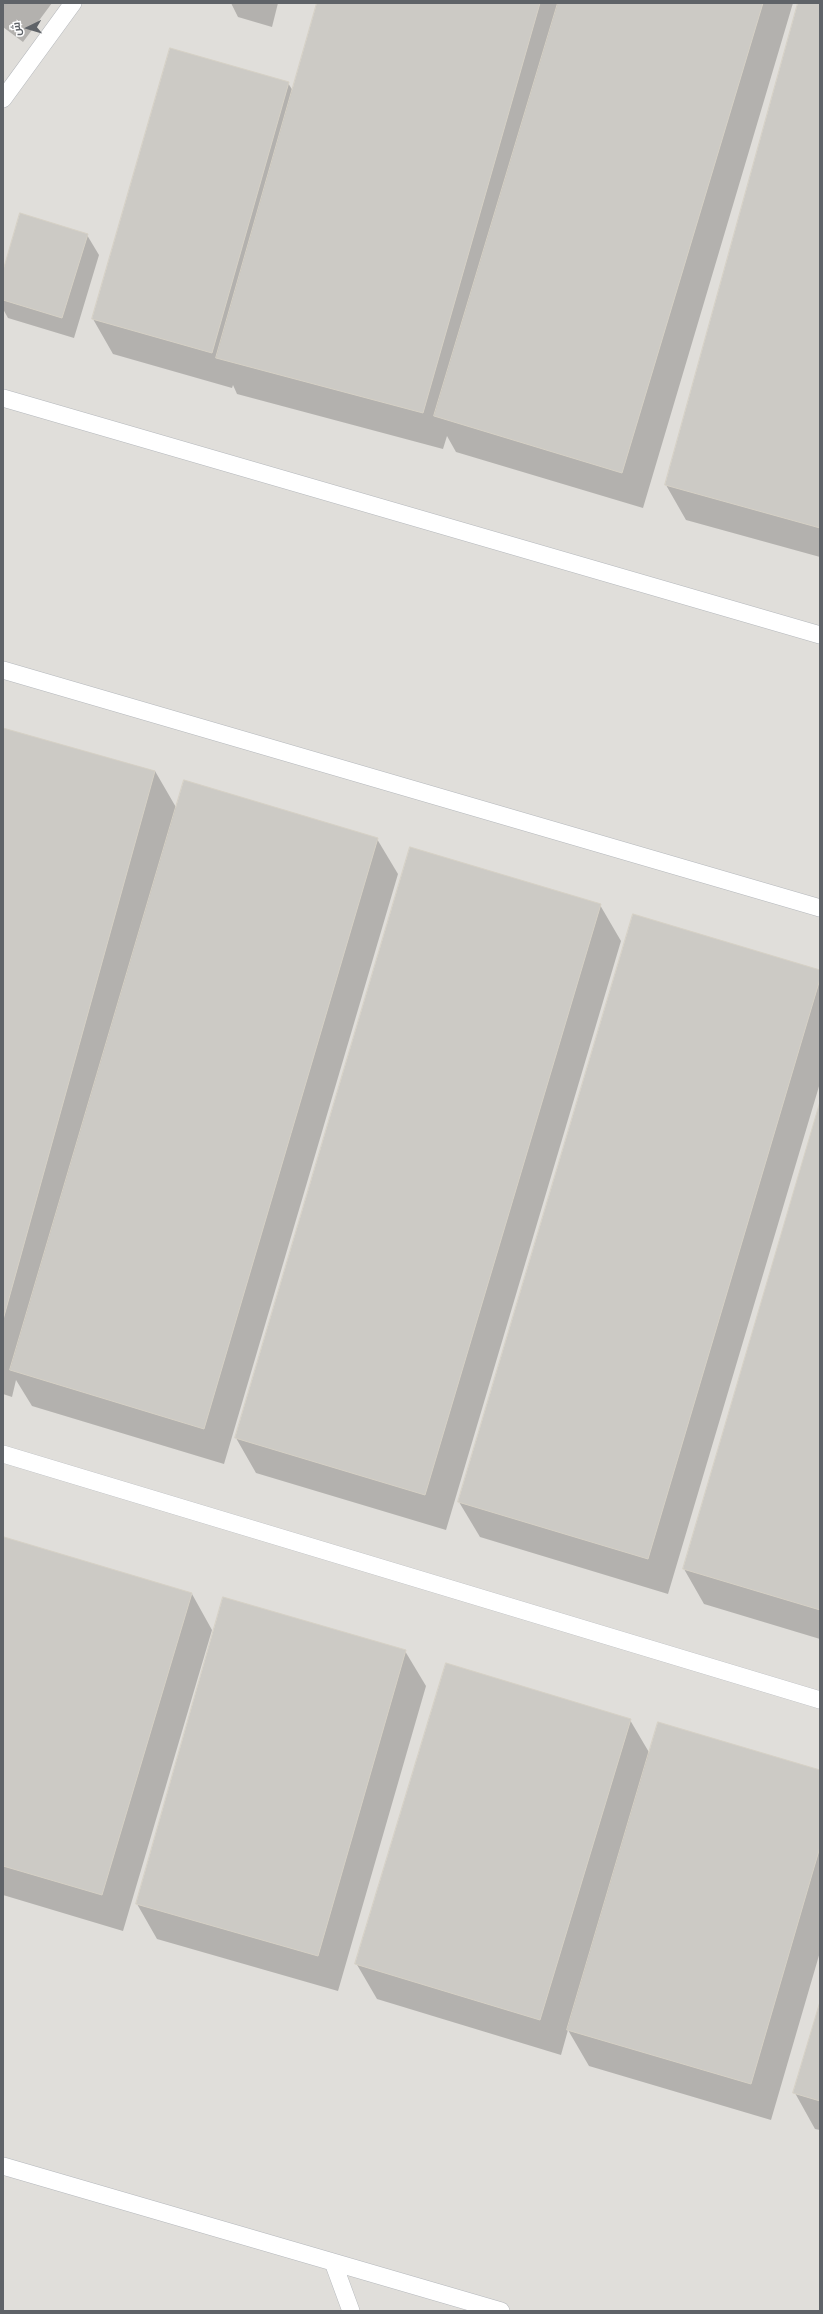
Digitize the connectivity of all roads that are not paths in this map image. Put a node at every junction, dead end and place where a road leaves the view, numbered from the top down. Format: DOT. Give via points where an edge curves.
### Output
graph roads {
  1 [pos="73,3"];
  2 [pos="3,99"];
  3 [pos="3,398"];
  4 [pos="820,635"];
  5 [pos="3,670"];
  6 [pos="820,908"];
  7 [pos="3,1454"];
  8 [pos="820,1700"];
  9 [pos="3,2166"];
  10 [pos="333,2262"];
  11 [pos="351,2311"];
  12 [pos="501,2311"];
  1 -- 2 [label="lane"];
  3 -- 4 [label="lane"];
  5 -- 6 [label="lane"];
  7 -- 8 [label="lane"];
  9 -- 10 [label="lane"];
  10 -- 11 [label="lane"];
  10 -- 12 [label="lane"];
}
